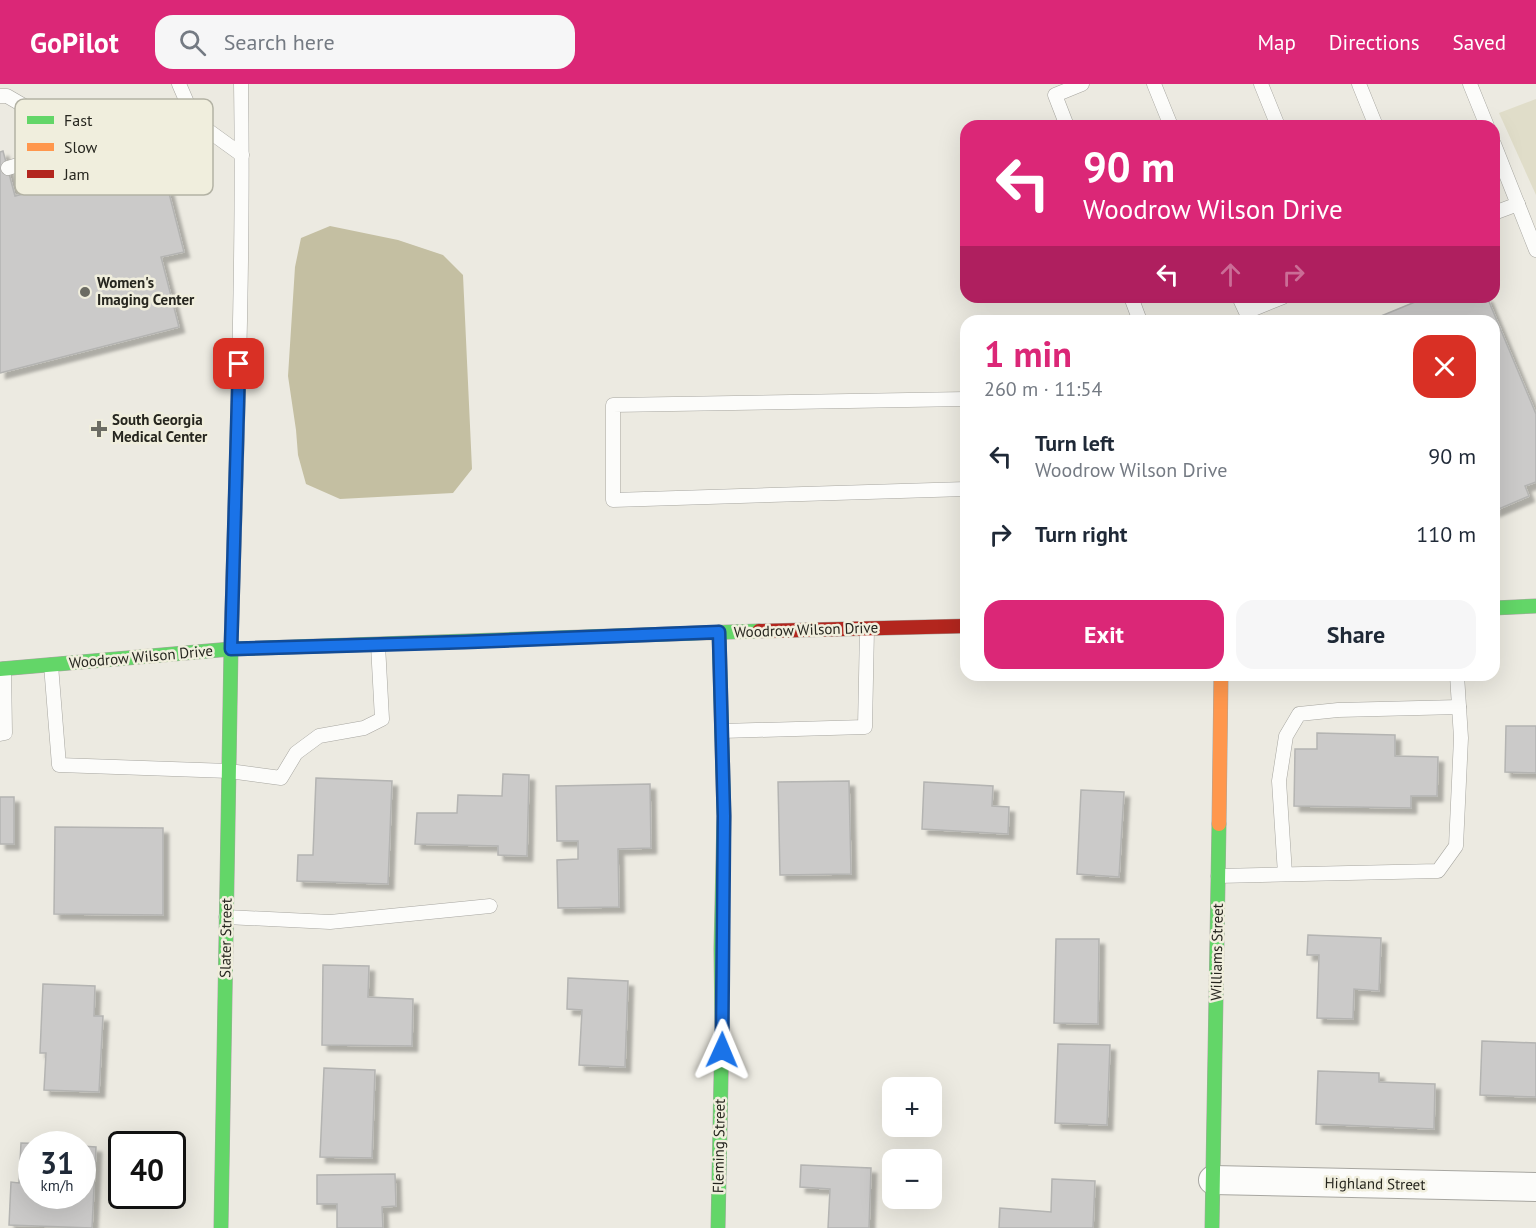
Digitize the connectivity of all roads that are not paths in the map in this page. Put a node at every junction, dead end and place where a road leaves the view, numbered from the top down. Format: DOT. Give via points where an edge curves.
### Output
graph roads {
  1 [pos="179,84"];
  2 [pos="241,84"];
  3 [pos="1082,84"];
  4 [pos="1154,84"];
  5 [pos="1261,84"];
  6 [pos="1359,84"];
  7 [pos="1470,84"];
  8 [pos="185,99"];
  9 [pos="1065,120"];
  10 [pos="1169,120"];
  11 [pos="1276,120"];
  12 [pos="1374,120"];
  13 [pos="1485,120"];
  14 [pos="213,134"];
  15 [pos="242,155"];
  16 [pos="1500,159"];
  17 [pos="15,166"];
  18 [pos="8,168"];
  19 [pos="1518,204"];
  20 [pos="1500,211"];
  21 [pos="1536,250"];
  22 [pos="1241,303"];
  23 [pos="1268,303"];
  24 [pos="960,399"];
  25 [pos="960,489"];
  26 [pos="1536,606"];
  27 [pos="1500,608"];
  28 [pos="960,626"];
  29 [pos="867,628"];
  30 [pos="719,632"];
  31 [pos="378,645"];
  32 [pos="231,649"];
  33 [pos="51,665"];
  34 [pos="2,669"];
  35 [pos="1221,681"];
  36 [pos="1457,681"];
  37 [pos="1459,706"];
  38 [pos="722,731"];
  39 [pos="0,734"];
  40 [pos="229,771"];
  41 [pos="1284,874"];
  42 [pos="1218,876"];
  43 [pos="490,906"];
  44 [pos="226,917"];
  45 [pos="1214,1180"];
  46 [pos="1536,1187"];
  47 [pos="221,1228"];
  48 [pos="718,1228"];
  49 [pos="1212,1228"];
  1 -- 8 [label="lane"];
  2 -- 15 [label="lane"];
  3 -- 9 [label="lane" via="1055,95"];
  4 -- 10 [label="lane"];
  5 -- 11 [label="lane"];
  6 -- 12 [label="lane"];
  7 -- 13 [label="lane"];
  14 -- 15 [label="lane"];
  15 -- 32 [label="lane"];
  16 -- 19 [label="lane"];
  17 -- 18 [label="lane"];
  19 -- 20 [label="lane"];
  19 -- 21 [label="lane"];
  22 -- 23 [label="lane" via="1245,312"];
  24 -- 25 [label="lane" via="613,405 613,500"];
  26 -- 27 [label="street"];
  28 -- 29 [label="street, Woodrow Wilson Drive"];
  29 -- 30 [label="street, Woodrow Wilson Drive"];
  29 -- 38 [label="lane" via="864,727"];
  30 -- 31 [label="street, Woodrow Wilson Drive"];
  30 -- 38 [label="street, Fleming Street"];
  31 -- 32 [label="street, Woodrow Wilson Drive"];
  31 -- 40 [label="lane" via="382,719 364,728 319,736 296,753 281,778"];
  32 -- 33 [label="street, Woodrow Wilson Drive"];
  32 -- 40 [label="street, Slater Street"];
  33 -- 34 [label="street, Woodrow Wilson Drive"];
  33 -- 40 [label="lane" via="59,765"];
  34 -- 39 [label="lane" via="5,733"];
  35 -- 42 [label="street, Williams Street"];
  36 -- 37 [label="lane"];
  37 -- 41 [label="lane" via="1299,714 1286,736 1279,781"];
  37 -- 41 [label="lane" via="1456,846 1438,871"];
  38 -- 48 [label="street, Fleming Street"];
  40 -- 44 [label="street, Slater Street"];
  41 -- 42 [label="lane"];
  42 -- 45 [label="street, Williams Street"];
  43 -- 44 [label="lane" via="330,922"];
  44 -- 47 [label="street, Slater Street"];
  45 -- 46 [label="street, Highland Street"];
  45 -- 49 [label="street, Williams Street"];
}
